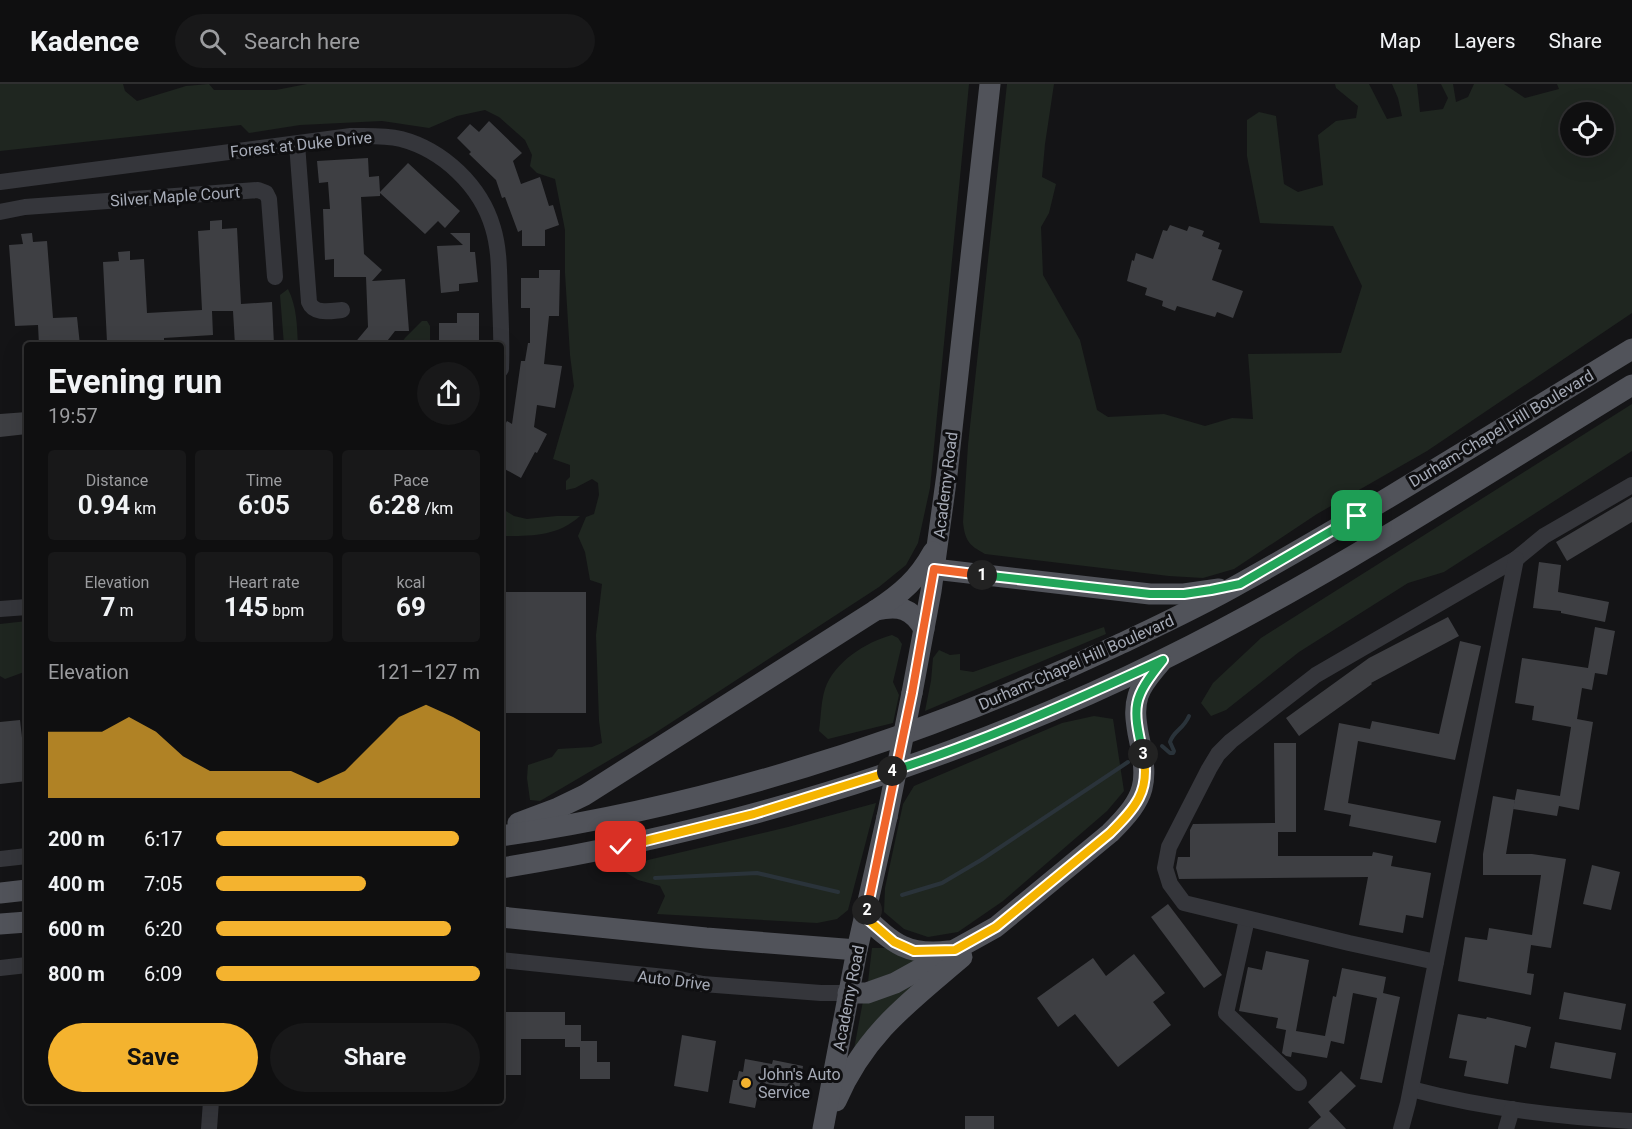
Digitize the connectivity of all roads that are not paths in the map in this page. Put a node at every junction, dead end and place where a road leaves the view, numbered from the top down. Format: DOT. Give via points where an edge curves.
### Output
graph roads {
  1 [pos="990,84"];
  2 [pos="297,144"];
  3 [pos="0,182"];
  4 [pos="0,212"];
  5 [pos="275,277"];
  6 [pos="342,310"];
  7 [pos="500,342"];
  8 [pos="1632,350"];
  9 [pos="1632,385"];
  10 [pos="1632,484"];
  11 [pos="937,547"];
  12 [pos="1516,559"];
  13 [pos="934,569"];
  14 [pos="1240,584"];
  15 [pos="24,607"];
  16 [pos="0,609"];
  17 [pos="876,610"];
  18 [pos="924,629"];
  19 [pos="1163,660"];
  20 [pos="504,827"];
  21 [pos="504,835"];
  22 [pos="24,856"];
  23 [pos="0,859"];
  24 [pos="504,867"];
  25 [pos="24,890"];
  26 [pos="0,893"];
  27 [pos="504,917"];
  28 [pos="865,917"];
  29 [pos="1247,919"];
  30 [pos="24,922"];
  31 [pos="0,924"];
  32 [pos="996,927"];
  33 [pos="857,950"];
  34 [pos="955,950"];
  35 [pos="504,960"];
  36 [pos="1437,962"];
  37 [pos="24,965"];
  38 [pos="0,968"];
  39 [pos="848,993"];
  40 [pos="1299,1083"];
  41 [pos="1411,1089"];
  42 [pos="211,1104"];
  43 [pos="1512,1109"];
  44 [pos="1632,1121"];
  45 [pos="209,1129"];
  46 [pos="823,1129"];
  47 [pos="1401,1129"];
  48 [pos="1506,1129"];
  1 -- 11 [label="main road, Academy Road"];
  2 -- 3 [label="street, Forest at Duke Drive"];
  2 -- 6 [label="street" via="309,302 316,310"];
  2 -- 7 [label="street, Forest at Duke Drive" via="351,136 401,140 445,161 469,184 489,217 498,252"];
  4 -- 5 [label="street, Silver Maple Court" via="258,190 269,199"];
  8 -- 14 [label="main road, Durham-Chapel Hill Boulevard"];
  9 -- 19 [label="main road, Durham-Chapel Hill Boulevard" via="1316,577"];
  10 -- 12 [label="street" via="1544,536"];
  11 -- 13 [label="main road, Academy Road"];
  11 -- 17 [label="main road" via="921,573"];
  12 -- 29 [label="street" via="1316,675 1218,754 1169,847 1165,868 1170,884 1184,903"];
  12 -- 36 [label="street"];
  13 -- 14 [label="main road" via="1150,594 1184,594"];
  13 -- 18 [label="main road, Academy Road"];
  14 -- 21 [label="main road, Durham-Chapel Hill Boulevard" via="1074,666 891,739 696,797"];
  15 -- 16 [label="street"];
  17 -- 18 [label="main road" via="906,610 918,618"];
  17 -- 20 [label="main road" via="585,795"];
  18 -- 28 [label="main road, Academy Road, bridge"];
  19 -- 24 [label="main road, Durham-Chapel Hill Boulevard" via="993,735 825,793 682,833"];
  19 -- 32 [label="main road" via="1141,689 1136,706 1144,786 1136,803 1110,833"];
  22 -- 23 [label="street"];
  25 -- 26 [label="main road"];
  27 -- 33 [label="main road"];
  28 -- 33 [label="main road, Academy Road"];
  28 -- 34 [label="main road" via="894,942 914,951"];
  29 -- 36 [label="street"];
  29 -- 40 [label="street" via="1226,1013"];
  30 -- 31 [label="main road"];
  32 -- 34 [label="main road"];
  32 -- 46 [label="main road" via="874,1037 852,1069"];
  33 -- 39 [label="main road, Academy Road"];
  34 -- 39 [label="main road" via="895,983 867,993"];
  35 -- 39 [label="street, Auto Drive" via="703,984"];
  36 -- 41 [label="street"];
  37 -- 38 [label="street"];
  39 -- 46 [label="main road, Academy Road"];
  41 -- 43 [label="street"];
  41 -- 47 [label="street"];
  42 -- 45 [label="street"];
  43 -- 44 [label="street"];
  43 -- 48 [label="street"];
}
